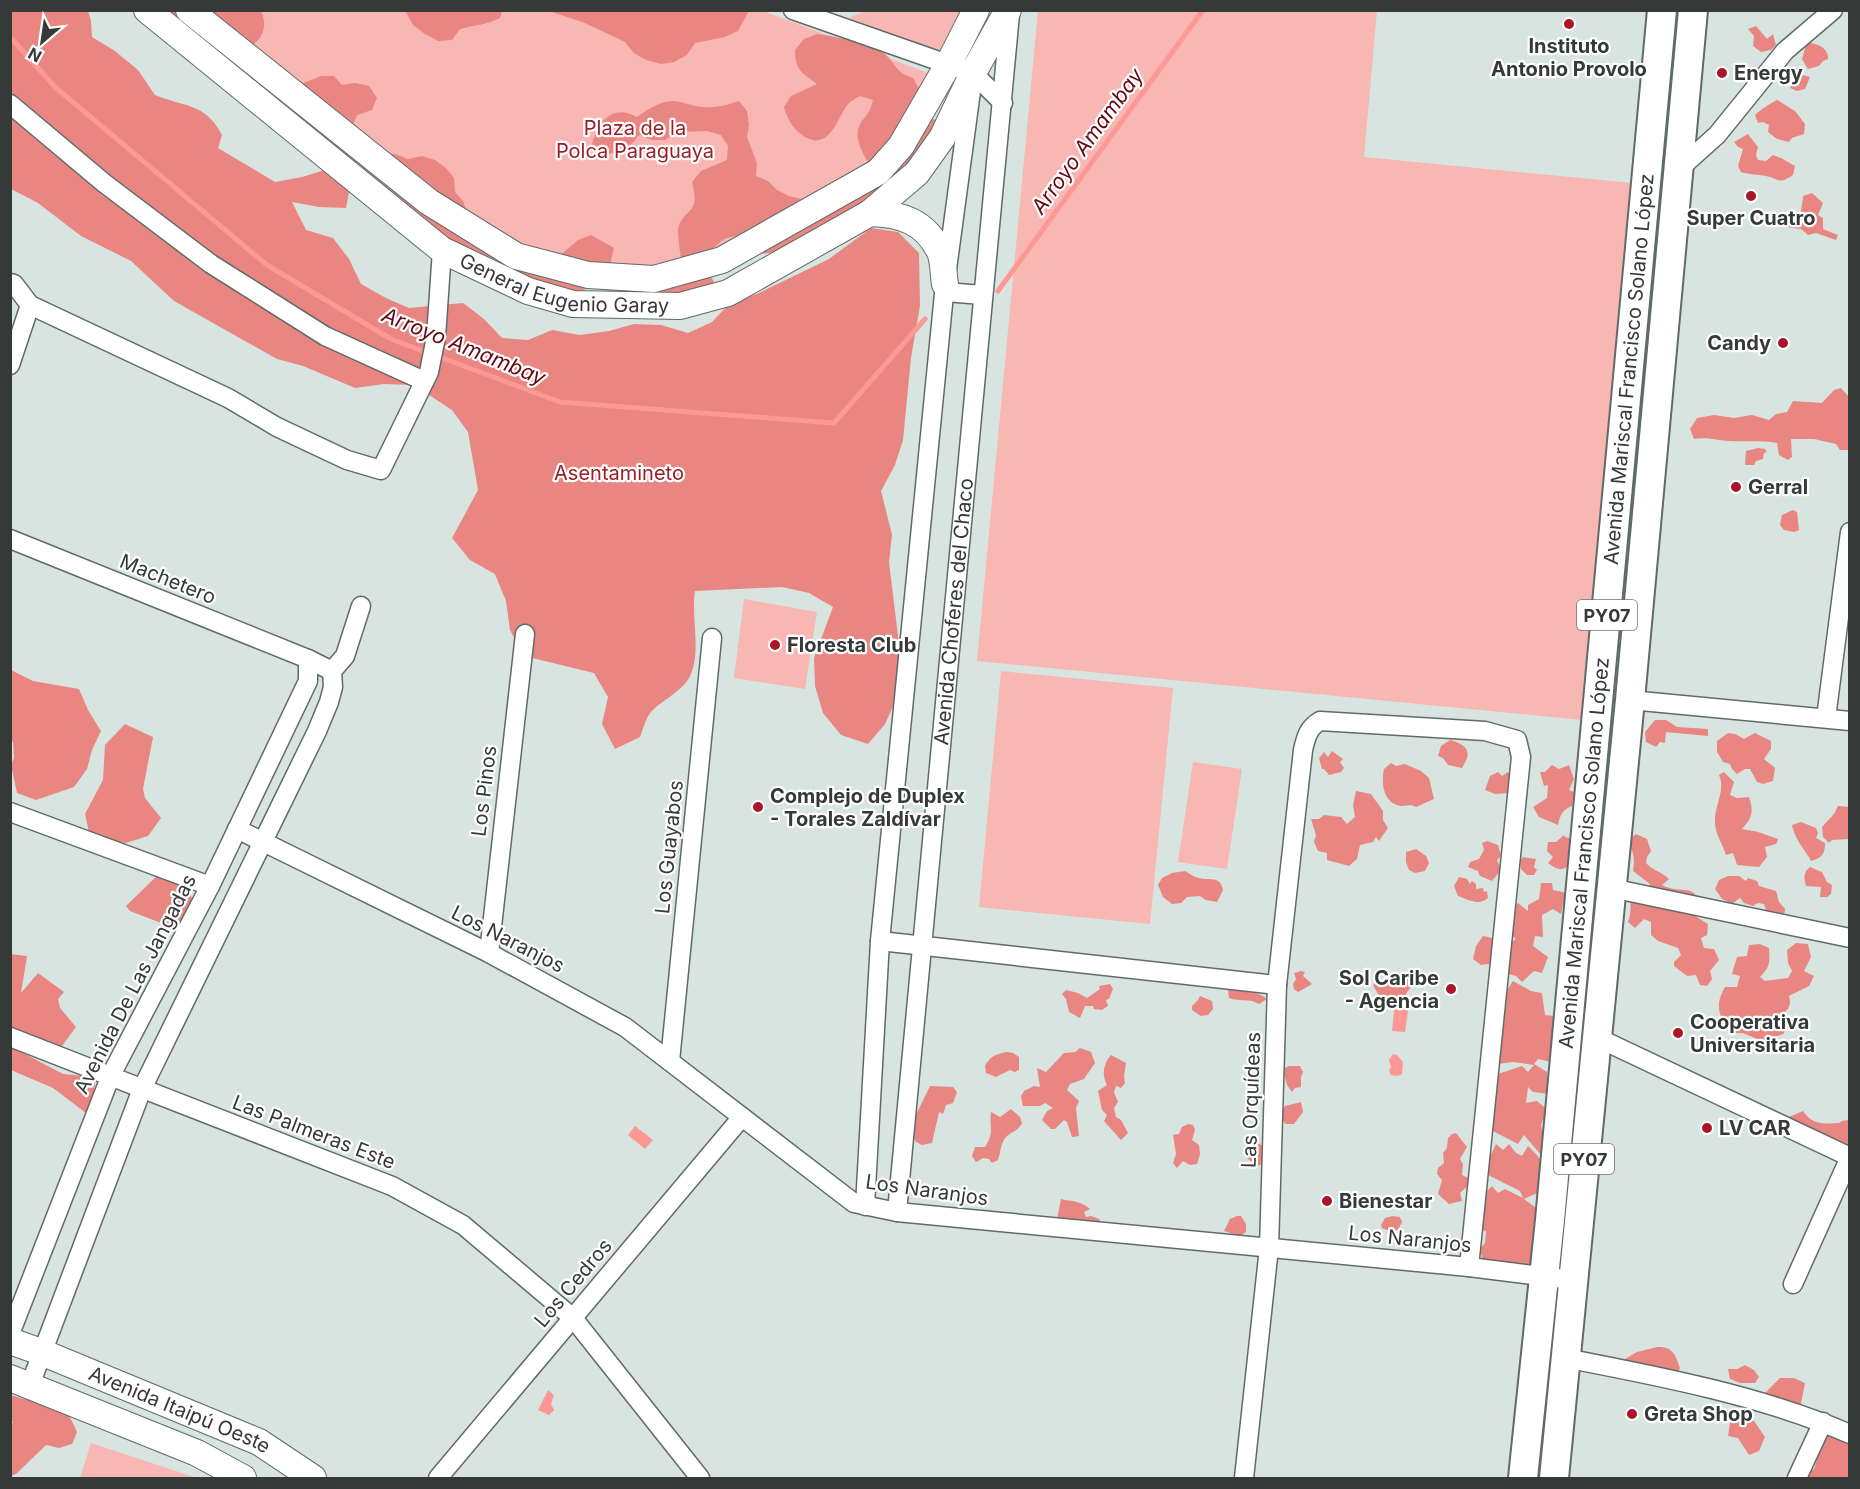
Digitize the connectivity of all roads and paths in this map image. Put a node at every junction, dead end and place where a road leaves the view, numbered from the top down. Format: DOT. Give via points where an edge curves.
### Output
graph roads {
  1 [pos="147,10"];
  2 [pos="189,10"];
  3 [pos="975,10"];
  4 [pos="983,10"];
  5 [pos="1009,10"];
  6 [pos="1662,10"];
  7 [pos="1693,10"];
  8 [pos="1833,10"];
  9 [pos="801,12"];
  10 [pos="949,63"];
  11 [pos="973,73"];
  12 [pos="1003,103"];
  13 [pos="10,104"];
  14 [pos="1679,169"];
  15 [pos="870,213"];
  16 [pos="442,250"];
  17 [pos="10,283"];
  18 [pos="945,288"];
  19 [pos="983,295"];
  20 [pos="30,305"];
  21 [pos="10,366"];
  22 [pos="427,377"];
  23 [pos="1850,532"];
  24 [pos="10,539"];
  25 [pos="361,606"];
  26 [pos="525,634"];
  27 [pos="712,638"];
  28 [pos="308,660"];
  29 [pos="332,671"];
  30 [pos="1630,699"];
  31 [pos="1826,718"];
  32 [pos="1850,721"];
  33 [pos="10,812"];
  34 [pos="237,829"];
  35 [pos="264,843"];
  36 [pos="210,886"];
  37 [pos="1611,888"];
  38 [pos="1850,938"];
  39 [pos="880,941"];
  40 [pos="921,946"];
  41 [pos="489,953"];
  42 [pos="1277,985"];
  43 [pos="10,1037"];
  44 [pos="1596,1038"];
  45 [pos="670,1061"];
  46 [pos="111,1075"];
  47 [pos="142,1089"];
  48 [pos="742,1117"];
  49 [pos="1850,1157"];
  50 [pos="865,1206"];
  51 [pos="897,1212"];
  52 [pos="1269,1248"];
  53 [pos="1469,1267"];
  54 [pos="1543,1277"];
  55 [pos="1572,1281"];
  56 [pos="1793,1284"];
  57 [pos="573,1318"];
  58 [pos="10,1334"];
  59 [pos="10,1341"];
  60 [pos="41,1352"];
  61 [pos="1565,1358"];
  62 [pos="20,1382"];
  63 [pos="1823,1422"];
  64 [pos="1850,1434"];
  65 [pos="243,1479"];
  66 [pos="314,1479"];
  67 [pos="438,1479"];
  68 [pos="700,1479"];
  69 [pos="1244,1479"];
  70 [pos="1523,1479"];
  71 [pos="1554,1479"];
  72 [pos="1797,1479"];
  1 -- 16 [label="street, General Eugenio Garay"];
  2 -- 10 [label="street, General Eugenio Garay" via="429,202 516,256 588,275 654,279 722,260 878,172 901,146"];
  3 -- 10 [label="street, General Eugenio Garay"];
  4 -- 11 [label="street, Avenida Choferes del Chaco"];
  5 -- 11 [label="street, Avenida Choferes del Chaco"];
  5 -- 12 [label="street, Avenida Choferes del Chaco"];
  6 -- 54 [label="main road, Avenida Mariscal Francisco Solano López / PY07"];
  7 -- 14 [label="main road, Avenida Mariscal Francisco Solano López / PY07"];
  8 -- 14 [label="street" via="1785,51 1717,135"];
  9 -- 10 [label="street"];
  10 -- 11 [label="street"];
  11 -- 12 [label="street"];
  11 -- 15 [label="street, General Eugenio Garay" via="942,138 917,173"];
  11 -- 18 [label="street, Avenida Choferes del Chaco"];
  12 -- 19 [label="street, Avenida Choferes del Chaco"];
  13 -- 22 [label="street" via="104,183 211,264 325,336"];
  14 -- 30 [label="main road, Avenida Mariscal Francisco Solano López / PY07"];
  15 -- 16 [label="street, General Eugenio Garay" via="728,293 680,306 573,304 528,291"];
  15 -- 18 [label="street" via="895,214 927,232 940,253"];
  16 -- 22 [label="street" via="436,337"];
  17 -- 20 [label="street"];
  18 -- 19 [label="street"];
  18 -- 39 [label="street, Avenida Choferes del Chaco"];
  19 -- 40 [label="street, Avenida Choferes del Chaco"];
  20 -- 21 [label="street"];
  20 -- 22 [label="street" via="228,398 277,427 347,460 381,470"];
  23 -- 31 [label="street"];
  24 -- 28 [label="street, Machetero"];
  25 -- 29 [label="street" via="345,656"];
  26 -- 41 [label="street, Los Pinos"];
  27 -- 45 [label="street, Los Guayabos"];
  28 -- 29 [label="street, Machetero"];
  28 -- 34 [label="street, Avenida De Las Jangadas" via="308,681"];
  29 -- 35 [label="street" via="329,702"];
  30 -- 31 [label="street"];
  30 -- 37 [label="main road, Avenida Mariscal Francisco Solano López / PY07"];
  31 -- 32 [label="street"];
  33 -- 36 [label="street"];
  34 -- 35 [label="street, Los Naranjos"];
  34 -- 36 [label="street, Avenida De Las Jangadas"];
  35 -- 41 [label="street, Los Naranjos"];
  35 -- 47 [label="street"];
  36 -- 46 [label="street, Avenida De Las Jangadas"];
  37 -- 38 [label="street"];
  37 -- 44 [label="main road, Avenida Mariscal Francisco Solano López / PY07"];
  39 -- 40 [label="street"];
  39 -- 50 [label="street, Avenida Choferes del Chaco"];
  40 -- 42 [label="street"];
  40 -- 51 [label="street, Avenida Choferes del Chaco"];
  41 -- 45 [label="street, Los Naranjos" via="625,1027"];
  42 -- 52 [label="street, Las Orquídeas"];
  42 -- 53 [label="street, Las Orquídeas" via="1302,750 1313,725 1320,721 1485,731 1517,740 1521,757"];
  43 -- 46 [label="street, Las Palmeras Este"];
  44 -- 49 [label="street"];
  44 -- 55 [label="main road, Avenida Mariscal Francisco Solano López / PY07"];
  45 -- 48 [label="street, Los Naranjos"];
  46 -- 47 [label="street, Las Palmeras Este"];
  46 -- 58 [label="street, Avenida De Las Jangadas"];
  47 -- 57 [label="street, Las Palmeras Este" via="392,1186 463,1225"];
  47 -- 60 [label="street"];
  48 -- 50 [label="street, Los Naranjos" via="845,1198"];
  48 -- 57 [label="street, Los Cedros"];
  49 -- 56 [label="street"];
  50 -- 51 [label="street, Los Naranjos"];
  51 -- 52 [label="street, Los Naranjos"];
  52 -- 53 [label="street, Los Naranjos"];
  52 -- 69 [label="street, Las Orquídeas"];
  53 -- 54 [label="street, Los Naranjos"];
  54 -- 55 [label="street, Los Naranjos"];
  54 -- 70 [label="main road, Avenida Mariscal Francisco Solano López / PY07"];
  55 -- 61 [label="main road, Avenida Mariscal Francisco Solano López / PY07"];
  57 -- 67 [label="street, Los Cedros"];
  57 -- 68 [label="street, Las Palmeras Este"];
  59 -- 60 [label="street, Avenida Itaipú Oeste"];
  60 -- 62 [label="street"];
  60 -- 66 [label="street, Avenida Itaipú Oeste" via="259,1442"];
  61 -- 63 [label="street" via="1749,1399"];
  61 -- 71 [label="main road, Avenida Mariscal Francisco Solano López / PY07"];
  62 -- 65 [label="street, Avenida Itaipú Oeste" via="196,1453"];
  63 -- 64 [label="street"];
  63 -- 72 [label="street"];
}
